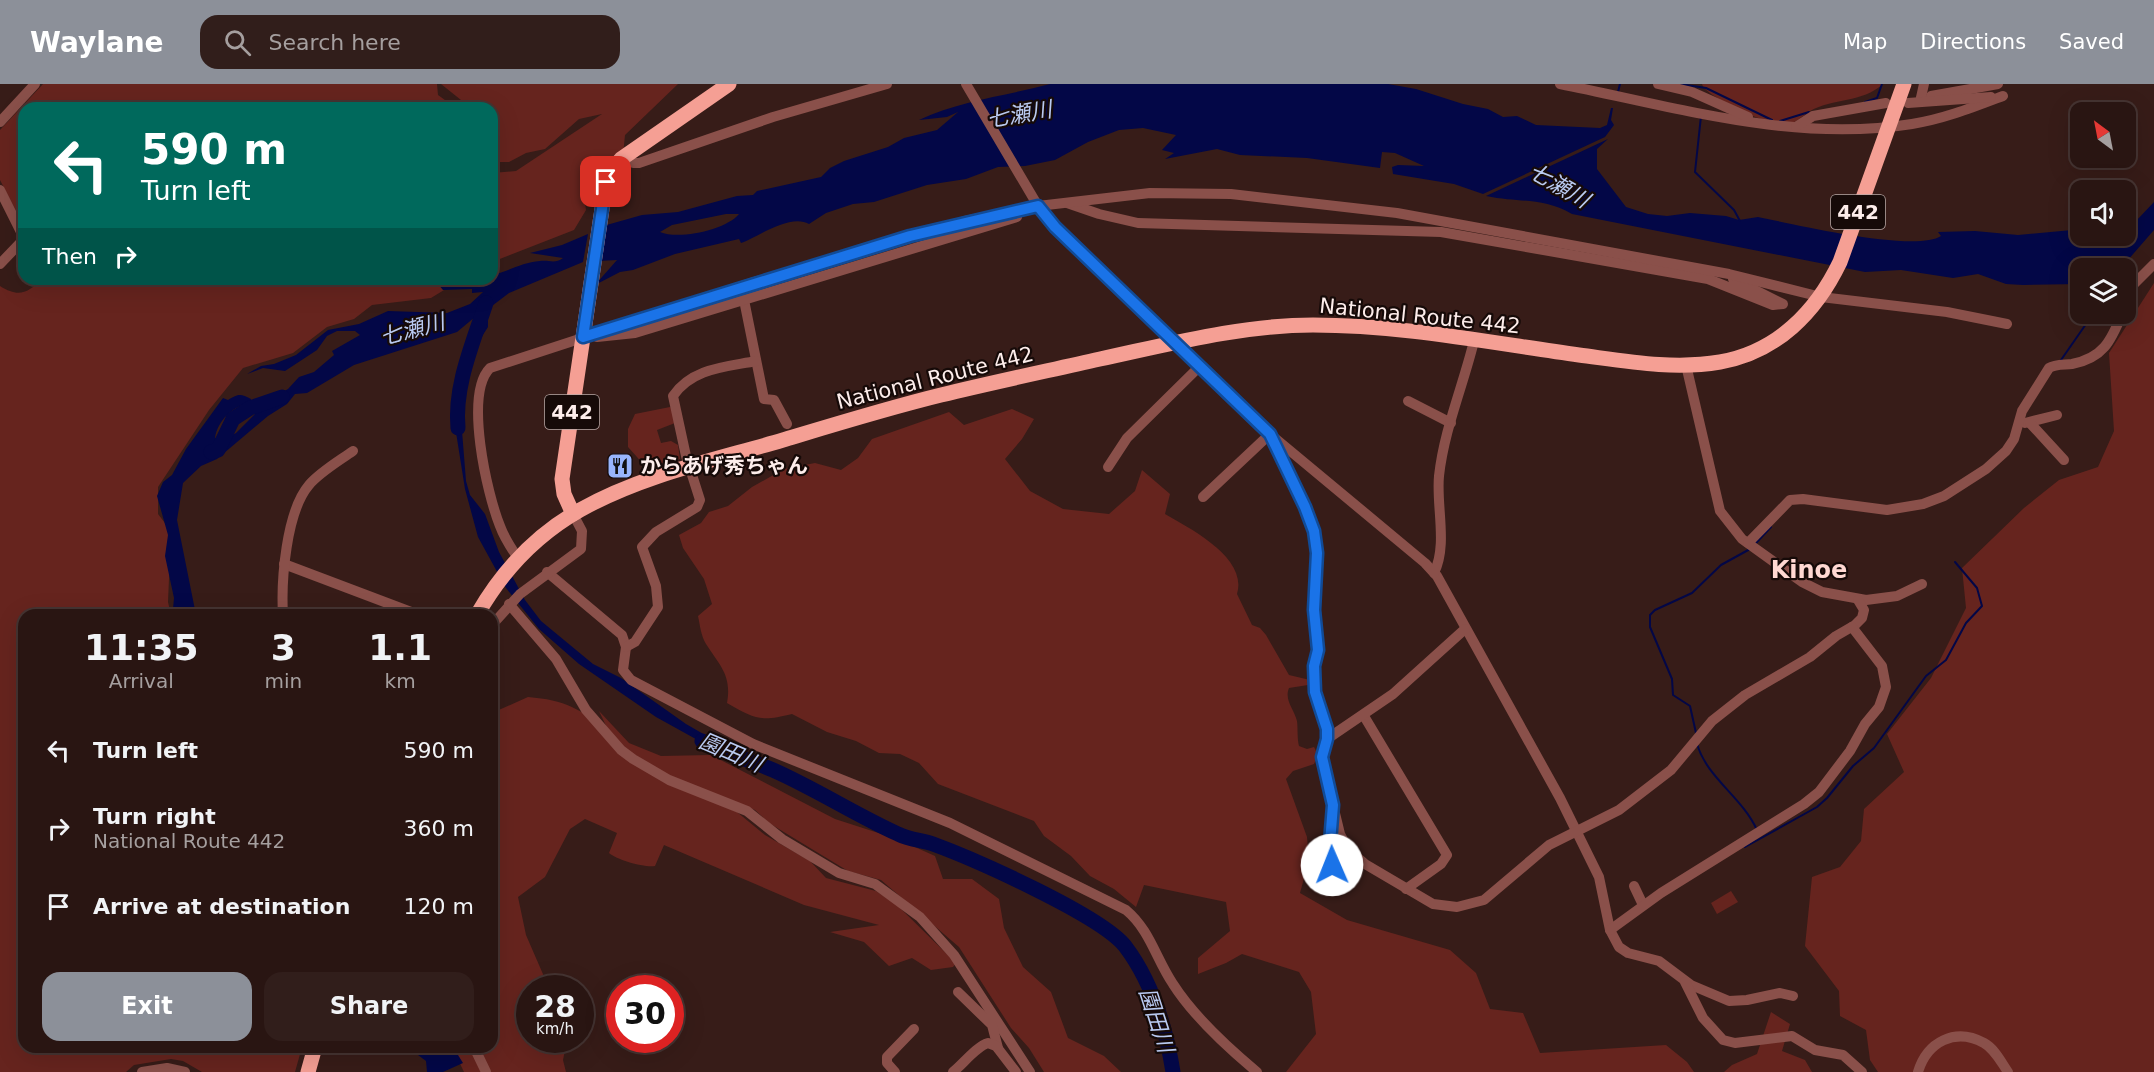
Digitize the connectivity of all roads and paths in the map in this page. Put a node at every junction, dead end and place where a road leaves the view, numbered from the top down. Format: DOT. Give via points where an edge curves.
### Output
graph roads {
  1 [pos="35,84"];
  2 [pos="729,84"];
  3 [pos="887,84"];
  4 [pos="966,84"];
  5 [pos="1560,84"];
  6 [pos="1658,84"];
  7 [pos="1904,84"];
  8 [pos="1924,84"];
  9 [pos="1998,84"];
  10 [pos="1688,87"];
  11 [pos="18,102"];
  12 [pos="18,102"];
  13 [pos="1914,102"];
  14 [pos="1886,103"];
  15 [pos="0,122"];
  16 [pos="1761,124"];
  17 [pos="1796,127"];
  18 [pos="1887,132"];
  19 [pos="626,156"];
  20 [pos="0,190"];
  21 [pos="1036,202"];
  22 [pos="1066,202"];
  23 [pos="9,210"];
  24 [pos="0,220"];
  25 [pos="18,228"];
  26 [pos="18,244"];
  27 [pos="0,264"];
  28 [pos="2154,264"];
  29 [pos="1729,274"];
  30 [pos="2136,282"];
  31 [pos="1825,292"];
  32 [pos="744,300"];
  33 [pos="2007,324"];
  34 [pos="2118,324"];
  35 [pos="583,337"];
  36 [pos="1474,341"];
  37 [pos="1174,343"];
  38 [pos="756,361"];
  39 [pos="1686,365"];
  40 [pos="1199,368"];
  41 [pos="1408,401"];
  42 [pos="2057,415"];
  43 [pos="1451,423"];
  44 [pos="2030,423"];
  45 [pos="787,424"];
  46 [pos="2018,424"];
  47 [pos="1270,434"];
  48 [pos="353,451"];
  49 [pos="2064,460"];
  50 [pos="1108,467"];
  51 [pos="689,468"];
  52 [pos="1203,497"];
  53 [pos="573,514"];
  54 [pos="1748,543"];
  55 [pos="516,560"];
  56 [pos="284,564"];
  57 [pos="547,572"];
  58 [pos="1434,573"];
  59 [pos="1922,584"];
  60 [pos="1858,600"];
  61 [pos="509,604"];
  62 [pos="284,609"];
  63 [pos="403,609"];
  64 [pos="481,609"];
  65 [pos="498,618"];
  66 [pos="1852,627"];
  67 [pos="1465,629"];
  68 [pos="627,647"];
  69 [pos="1364,716"];
  70 [pos="1327,739"];
  71 [pos="1333,805"];
  72 [pos="1576,831"];
  73 [pos="1337,872"];
  74 [pos="1634,886"];
  75 [pos="1406,889"];
  76 [pos="1643,905"];
  77 [pos="1610,930"];
  78 [pos="1684,981"];
  79 [pos="958,992"];
  80 [pos="1793,996"];
  81 [pos="914,1029"];
  82 [pos="998,1048"];
  83 [pos="313,1053"];
  84 [pos="477,1053"];
  85 [pos="892,1071"];
  86 [pos="142,1072"];
  87 [pos="185,1072"];
  88 [pos="308,1072"];
  89 [pos="486,1072"];
  90 [pos="953,1072"];
  91 [pos="1016,1072"];
  92 [pos="1030,1072"];
  93 [pos="1257,1072"];
  94 [pos="1862,1072"];
  95 [pos="1918,1072"];
  96 [pos="2008,1072"];
  1 -- 12 [label="street"];
  2 -- 19 [label="highway, 442"];
  3 -- 19 [label="street" via="773,117 639,163"];
  4 -- 21 [label="street"];
  5 -- 16 [label="street"];
  6 -- 10 [label="street"];
  7 -- 18 [label="highway, National Route 442 / 442"];
  8 -- 13 [label="street"];
  9 -- 13 [label="street" via="1936,94"];
  10 -- 16 [label="street"];
  11 -- 15 [label="street"];
  13 -- 18 [label="street" via="2003,96"];
  14 -- 17 [label="street" via="1813,116"];
  16 -- 17 [label="street"];
  17 -- 18 [label="street"];
  18 -- 31 [label="highway, National Route 442 / 442" via="1840,262"];
  19 -- 35 [label="highway, 442" via="611,170 604,190"];
  20 -- 23 [label="street"];
  21 -- 22 [label="street"];
  21 -- 32 [label="street" via="1016,218 975,232"];
  21 -- 35 [label="street" via="910,236"];
  21 -- 37 [label="street" via="1055,227"];
  22 -- 29 [label="street" via="1175,193 1303,201 1457,223"];
  22 -- 29 [label="street" via="1138,223 1441,231 1708,279 1773,306 1782,306"];
  23 -- 24 [label="street"];
  23 -- 25 [label="street"];
  26 -- 27 [label="street"];
  28 -- 30 [label="street"];
  29 -- 31 [label="street"];
  31 -- 33 [label="street"];
  31 -- 39 [label="highway, National Route 442 / 442" via="1797,324 1755,351 1716,363"];
  32 -- 35 [label="street" via="635,333"];
  32 -- 38 [label="street"];
  34 -- 46 [label="street" via="2100,354 2049,368"];
  35 -- 53 [label="highway, 442" via="562,480"];
  35 -- 55 [label="street" via="498,363 482,378 477,411 487,472 499,523"];
  36 -- 37 [label="highway, National Route 442 / 442" via="1311,325 1249,330"];
  36 -- 39 [label="highway, National Route 442 / 442" via="1639,363"];
  36 -- 43 [label="street"];
  37 -- 40 [label="street"];
  37 -- 51 [label="highway, National Route 442 / 442" via="942,394"];
  38 -- 45 [label="street" via="764,399 776,402"];
  38 -- 51 [label="street" via="703,373 673,396"];
  39 -- 54 [label="street" via="1720,511"];
  40 -- 47 [label="street"];
  40 -- 50 [label="street" via="1127,438"];
  41 -- 43 [label="street"];
  42 -- 44 [label="street"];
  43 -- 58 [label="street" via="1439,476 1439,546"];
  44 -- 46 [label="street"];
  44 -- 49 [label="street"];
  46 -- 54 [label="street" via="2006,451 1981,473 1944,496 1887,510 1795,499 1786,502"];
  47 -- 52 [label="street"];
  47 -- 58 [label="street"];
  47 -- 70 [label="street" via="1314,531 1318,567 1315,692"];
  48 -- 56 [label="street" via="307,487"];
  51 -- 53 [label="highway, National Route 442 / 442" via="626,489"];
  51 -- 68 [label="street" via="700,500 642,547 656,586 658,607 635,642"];
  53 -- 55 [label="highway, National Route 442 / 442"];
  53 -- 57 [label="street" via="582,531 583,545"];
  54 -- 60 [label="street" via="1810,587"];
  55 -- 64 [label="highway, National Route 442 / 442"];
  56 -- 62 [label="street"];
  56 -- 63 [label="street"];
  57 -- 61 [label="street"];
  57 -- 68 [label="street" via="618,630"];
  58 -- 67 [label="street"];
  59 -- 60 [label="street" via="1897,596"];
  60 -- 66 [label="street" via="1863,604 1864,615"];
  61 -- 65 [label="street"];
  61 -- 92 [label="street" via="556,659 586,710 621,750 669,780 747,811 782,839 839,873 875,884 920,917 954,955"];
  66 -- 72 [label="street" via="1737,701 1705,727 1667,773 1619,810"];
  66 -- 76 [label="street" via="1882,666 1886,687 1877,710 1824,787 1804,804"];
  67 -- 69 [label="street"];
  67 -- 72 [label="street"];
  68 -- 93 [label="street" via="623,670 627,677 713,726 950,823 1126,910 1144,929 1171,981"];
  69 -- 70 [label="street"];
  69 -- 75 [label="street" via="1447,855 1441,864"];
  70 -- 71 [label="street" via="1322,754"];
  71 -- 73 [label="street" via="1330,861"];
  71 -- 75 [label="street" via="1348,849"];
  72 -- 75 [label="street" via="1544,849 1501,888 1476,904 1437,905"];
  72 -- 77 [label="street" via="1603,885"];
  74 -- 76 [label="street"];
  76 -- 77 [label="street"];
  77 -- 78 [label="street" via="1625,952 1659,961"];
  78 -- 80 [label="street" via="1734,1002 1780,993"];
  78 -- 94 [label="street" via="1703,1018 1723,1040 1792,1036 1815,1050 1843,1055"];
  79 -- 82 [label="street" via="992,1025"];
  81 -- 85 [label="street" via="888,1054 887,1063"];
  82 -- 90 [label="street" via="983,1044"];
  82 -- 91 [label="street"];
  83 -- 88 [label="highway"];
  84 -- 89 [label="street"];
  86 -- 87 [label="street" via="167,1068"];
  95 -- 96 [label="street" via="1936,1042 1958,1035 1984,1043"];
}
